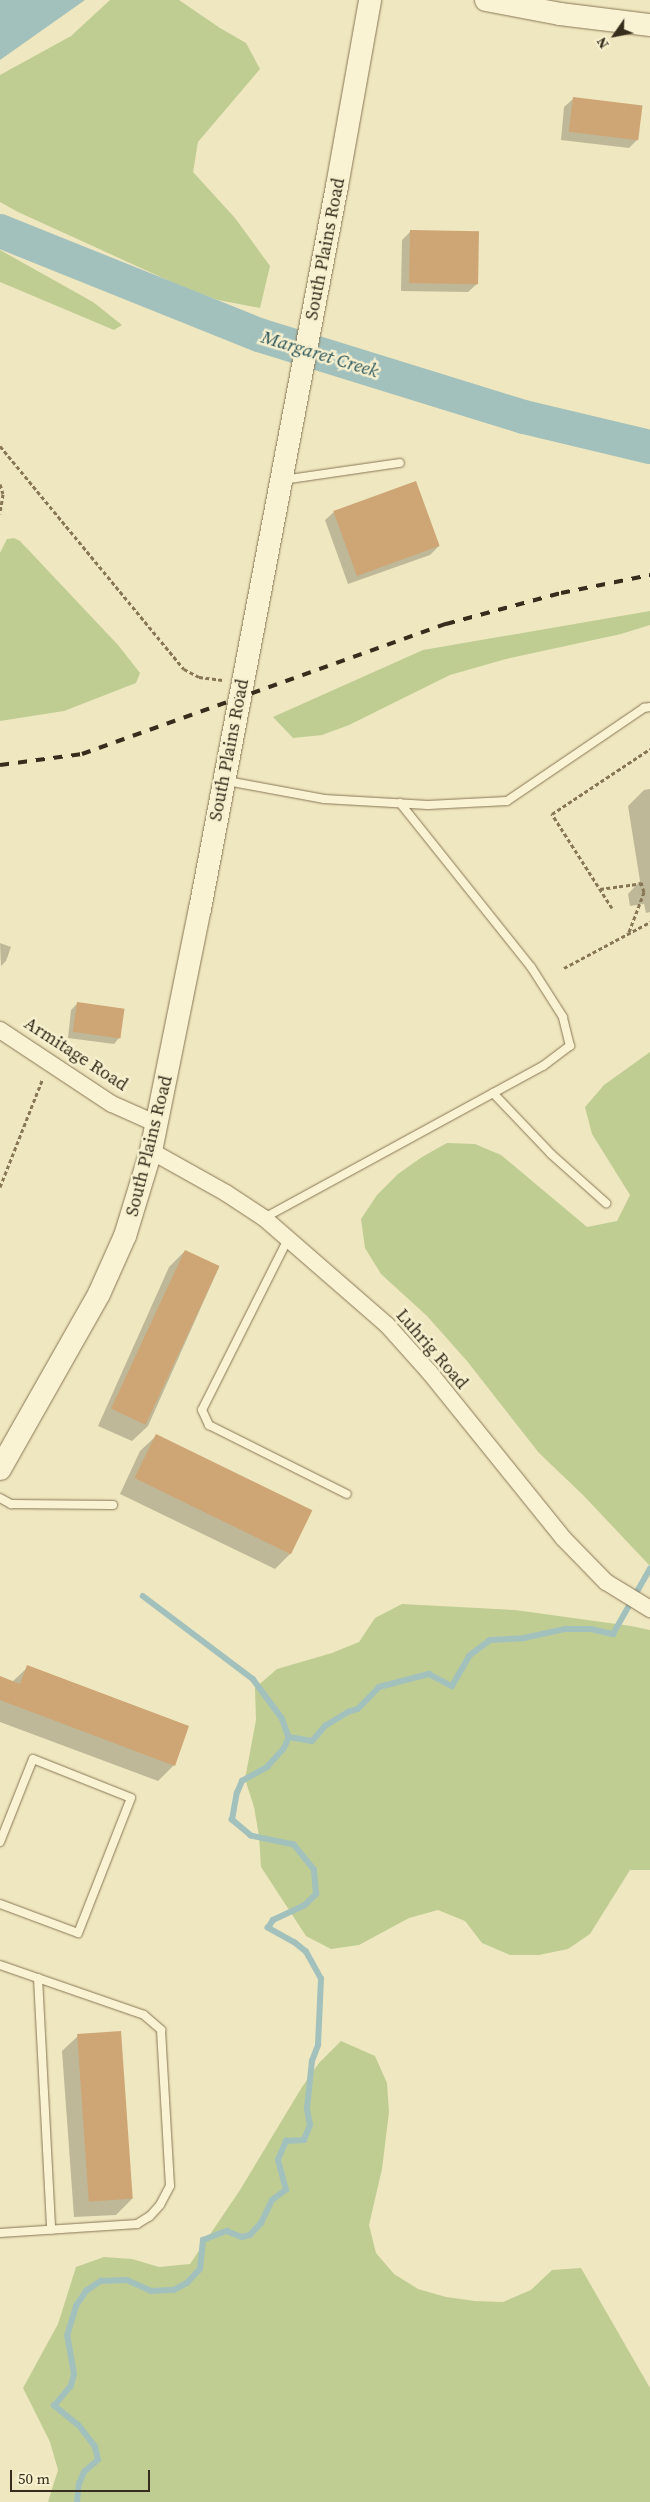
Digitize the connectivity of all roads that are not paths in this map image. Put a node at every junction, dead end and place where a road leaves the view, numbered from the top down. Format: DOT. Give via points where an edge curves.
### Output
graph roads {
  1 [pos="370,0"];
  2 [pos="486,0"];
  3 [pos="650,26"];
  4 [pos="400,464"];
  5 [pos="281,480"];
  6 [pos="650,707"];
  7 [pos="222,780"];
  8 [pos="400,803"];
  9 [pos="0,1030"];
  10 [pos="493,1093"];
  11 [pos="157,1124"];
  12 [pos="151,1150"];
  13 [pos="606,1203"];
  14 [pos="264,1218"];
  15 [pos="288,1239"];
  16 [pos="0,1469"];
  17 [pos="347,1494"];
  18 [pos="0,1498"];
  19 [pos="113,1505"];
  20 [pos="650,1609"];
  21 [pos="0,1842"];
  22 [pos="0,1904"];
  23 [pos="0,1965"];
  24 [pos="38,1978"];
  25 [pos="51,2230"];
  26 [pos="0,2233"];
  1 -- 5 [label="main road, South Plains Road"];
  2 -- 3 [label="main road"];
  4 -- 5 [label="lane"];
  5 -- 7 [label="main road, South Plains Road"];
  6 -- 8 [label="lane" via="507,801 428,805"];
  7 -- 8 [label="lane" via="324,799"];
  7 -- 11 [label="main road, South Plains Road"];
  8 -- 10 [label="lane" via="528,963 563,1017 570,1046 543,1066"];
  9 -- 11 [label="street, Armitage Road" via="112,1104"];
  10 -- 13 [label="lane" via="551,1154"];
  10 -- 14 [label="lane"];
  11 -- 12 [label="main road, South Plains Road"];
  12 -- 14 [label="street, Luhrig Road"];
  12 -- 16 [label="main road, South Plains Road" via="125,1236 99,1294"];
  14 -- 15 [label="street, Luhrig Road"];
  15 -- 17 [label="lane" via="202,1410 209,1425"];
  15 -- 20 [label="street, Luhrig Road" via="387,1325 430,1373 563,1538 606,1582"];
  18 -- 19 [label="lane" via="11,1504"];
  21 -- 22 [label="lane" via="33,1759 131,1798 78,1932"];
  23 -- 24 [label="lane"];
  24 -- 25 [label="lane"];
  24 -- 25 [label="lane" via="144,2015 161,2030 170,2186 150,2216 137,2224"];
  25 -- 26 [label="lane"];
}
